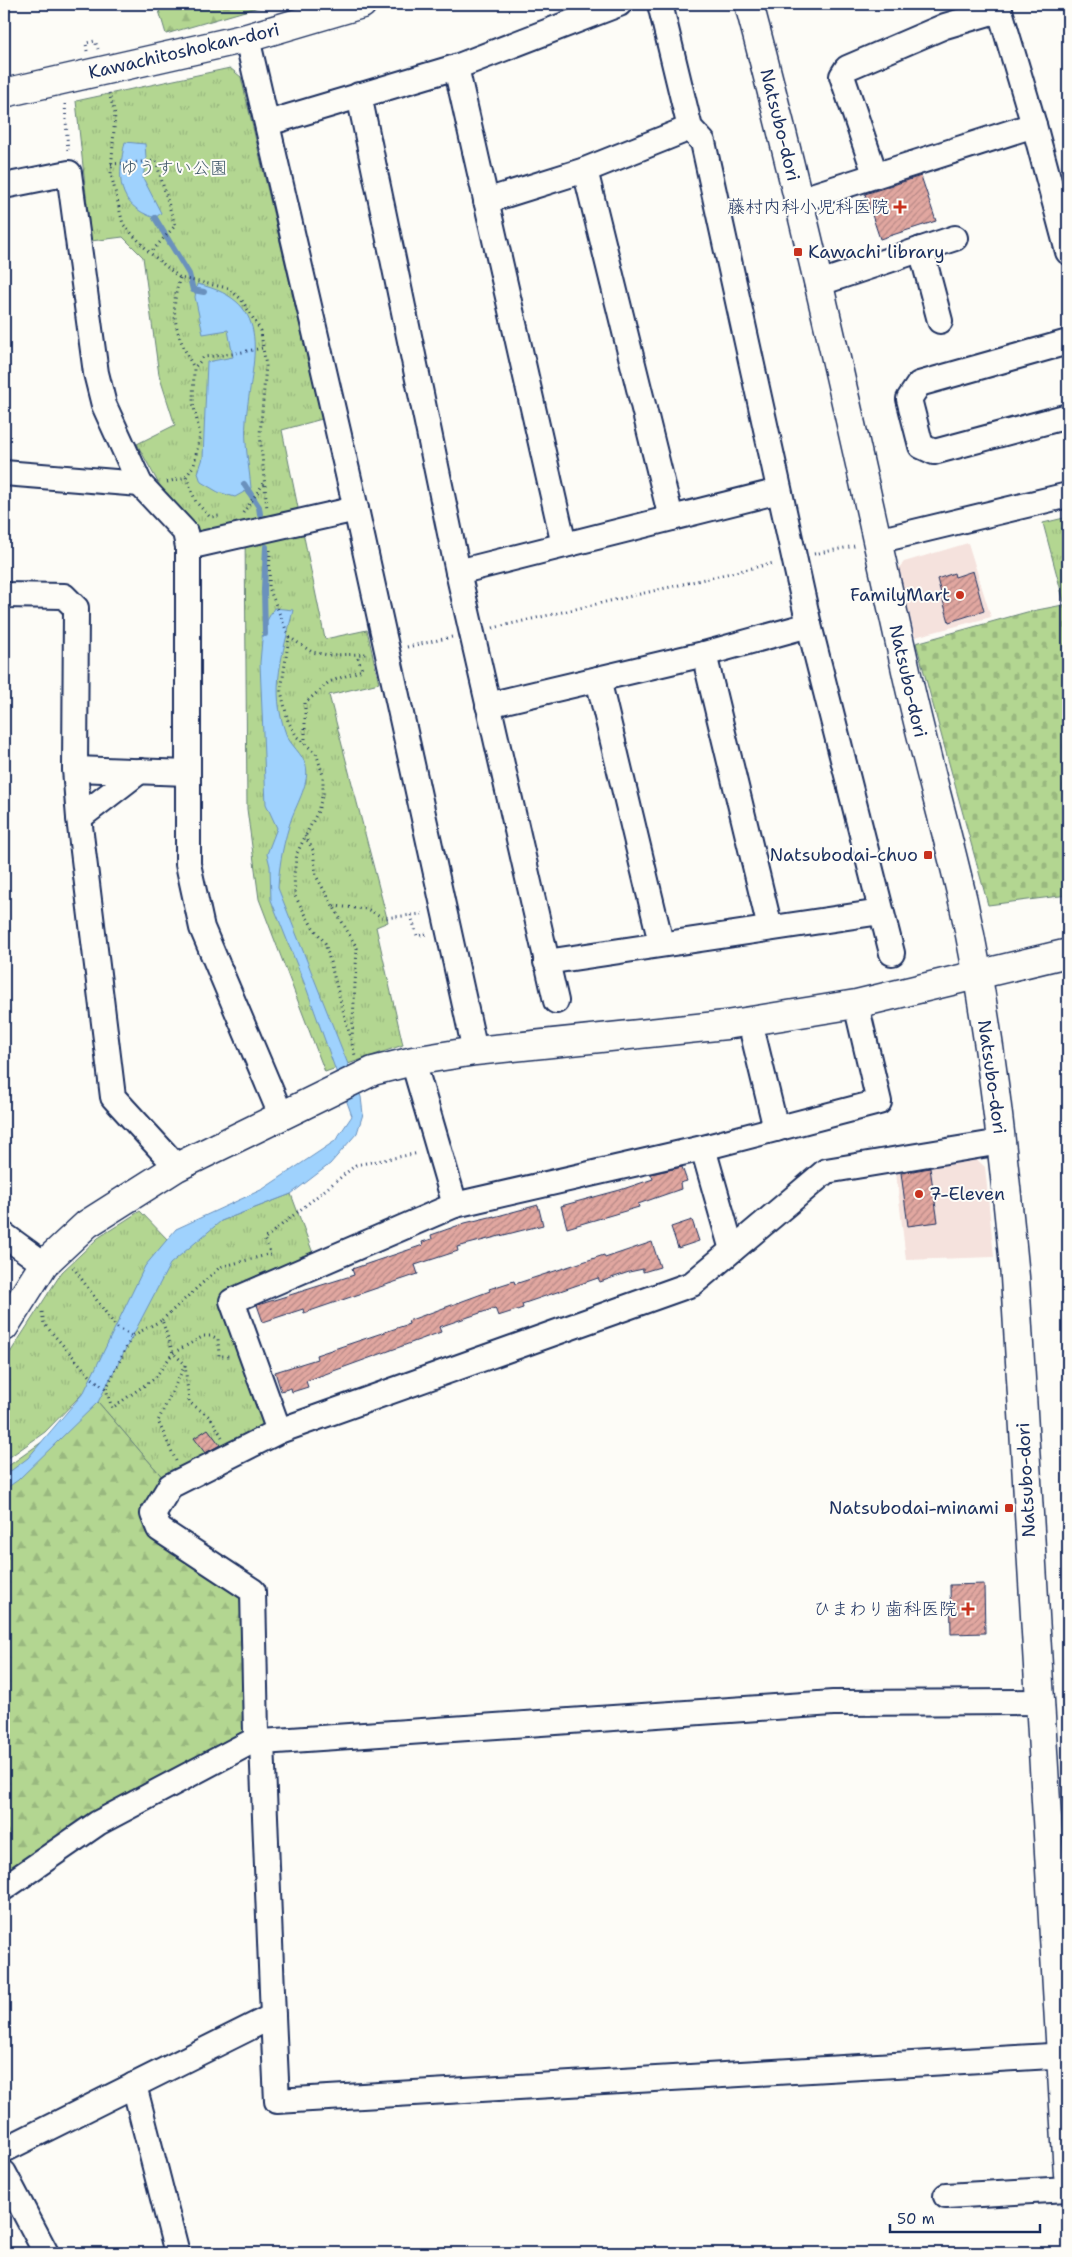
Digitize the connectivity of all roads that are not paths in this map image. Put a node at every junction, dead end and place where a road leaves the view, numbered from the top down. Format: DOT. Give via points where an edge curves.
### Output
graph roads {
  1 [pos="362,4"];
  2 [pos="619,4"];
  3 [pos="660,4"];
  4 [pos="748,4"];
  5 [pos="998,7"];
  6 [pos="247,38"];
  7 [pos="456,67"];
  8 [pos="4,93"];
  9 [pos="359,95"];
  10 [pos="268,123"];
  11 [pos="1034,125"];
  12 [pos="690,128"];
  13 [pos="585,170"];
  14 [pos="876,174"];
  15 [pos="4,186"];
  16 [pos="799,200"];
  17 [pos="486,201"];
  18 [pos="955,238"];
  19 [pos="921,249"];
  20 [pos="1068,252"];
  21 [pos="817,284"];
  22 [pos="940,321"];
  23 [pos="1068,342"];
  24 [pos="1068,416"];
  25 [pos="4,473"];
  26 [pos="149,484"];
  27 [pos="779,491"];
  28 [pos="1068,495"];
  29 [pos="356,509"];
  30 [pos="671,518"];
  31 [pos="877,541"];
  32 [pos="564,545"];
  33 [pos="188,547"];
  34 [pos="458,572"];
  35 [pos="4,595"];
  36 [pos="809,625"];
  37 [pos="704,654"];
  38 [pos="598,679"];
  39 [pos="488,705"];
  40 [pos="76,769"];
  41 [pos="140,771"];
  42 [pos="188,774"];
  43 [pos="79,818"];
  44 [pos="882,912"];
  45 [pos="770,928"];
  46 [pos="661,944"];
  47 [pos="892,953"];
  48 [pos="1068,953"];
  49 [pos="546,962"];
  50 [pos="977,976"];
  51 [pos="556,1002"];
  52 [pos="856,1004"];
  53 [pos="750,1022"];
  54 [pos="475,1050"];
  55 [pos="413,1061"];
  56 [pos="281,1115"];
  57 [pos="776,1129"];
  58 [pos="1001,1142"];
  59 [pos="703,1148"];
  60 [pos="177,1167"];
  61 [pos="455,1205"];
  62 [pos="4,1234"];
  63 [pos="732,1250"];
  64 [pos="58,1264"];
  65 [pos="4,1326"];
  66 [pos="279,1431"];
  67 [pos="1039,1702"];
  68 [pos="262,1742"];
  69 [pos="4,1888"];
  70 [pos="273,2016"];
  71 [pos="1065,2056"];
  72 [pos="134,2085"];
  73 [pos="4,2150"];
  74 [pos="4,2173"];
  75 [pos="1068,2174"];
  76 [pos="1068,2189"];
  77 [pos="946,2196"];
  78 [pos="46,2253"];
  79 [pos="177,2253"];
  1 -- 6 [label="street, Kawachitoshokan-dori"];
  2 -- 7 [label="street"];
  3 -- 12 [label="street"];
  4 -- 16 [label="street, Natsubo-dori"];
  5 -- 11 [label="street"];
  5 -- 14 [label="street" via="847,68 842,76"];
  6 -- 8 [label="street, Kawachitoshokan-dori"];
  6 -- 10 [label="street"];
  7 -- 9 [label="street"];
  7 -- 17 [label="street"];
  9 -- 10 [label="street"];
  9 -- 34 [label="street"];
  10 -- 29 [label="street"];
  11 -- 14 [label="street"];
  11 -- 20 [label="street"];
  12 -- 13 [label="street"];
  12 -- 27 [label="street" via="703,142"];
  13 -- 17 [label="street"];
  13 -- 30 [label="street"];
  14 -- 16 [label="street"];
  15 -- 26 [label="street" via="69,173 96,374 104,405"];
  16 -- 21 [label="street, Natsubo-dori"];
  17 -- 32 [label="street"];
  18 -- 19 [label="street"];
  19 -- 21 [label="street"];
  19 -- 22 [label="street"];
  21 -- 31 [label="street, Natsubo-dori"];
  23 -- 24 [label="street" via="919,384 909,399 921,446 934,452"];
  25 -- 26 [label="street"];
  26 -- 33 [label="street" via="185,532"];
  27 -- 30 [label="street"];
  27 -- 36 [label="street"];
  28 -- 31 [label="street"];
  29 -- 33 [label="street"];
  29 -- 54 [label="street"];
  30 -- 32 [label="street"];
  31 -- 50 [label="street, Natsubo-dori" via="918,727 963,903"];
  32 -- 34 [label="street"];
  33 -- 42 [label="street"];
  34 -- 39 [label="street"];
  35 -- 40 [label="street" via="64,596 76,608"];
  36 -- 37 [label="street"];
  36 -- 44 [label="street"];
  37 -- 38 [label="street"];
  37 -- 45 [label="street"];
  38 -- 39 [label="street"];
  38 -- 46 [label="street"];
  39 -- 49 [label="street"];
  40 -- 41 [label="street"];
  40 -- 43 [label="street"];
  41 -- 42 [label="street"];
  41 -- 43 [label="street"];
  42 -- 56 [label="street" via="188,864 202,928"];
  43 -- 60 [label="street" via="113,1097"];
  44 -- 45 [label="street"];
  44 -- 47 [label="street"];
  45 -- 46 [label="street"];
  46 -- 49 [label="street"];
  48 -- 50 [label="street"];
  49 -- 51 [label="street"];
  50 -- 52 [label="street"];
  50 -- 58 [label="street, Natsubo-dori"];
  52 -- 53 [label="street"];
  52 -- 57 [label="street" via="879,1102"];
  53 -- 54 [label="street"];
  53 -- 57 [label="street"];
  54 -- 55 [label="street"];
  55 -- 56 [label="street" via="373,1071"];
  55 -- 61 [label="street"];
  56 -- 60 [label="street"];
  57 -- 59 [label="street"];
  58 -- 63 [label="street" via="826,1171"];
  58 -- 67 [label="street, Natsubo-dori" via="1015,1277"];
  59 -- 61 [label="street"];
  59 -- 63 [label="street"];
  60 -- 64 [label="street" via="87,1224"];
  61 -- 66 [label="street" via="232,1301"];
  62 -- 64 [label="street"];
  63 -- 66 [label="street" via="692,1284"];
  64 -- 65 [label="street"];
  66 -- 68 [label="street" via="170,1486 153,1514 159,1529 253,1591 256,1733"];
  67 -- 68 [label="street" via="833,1703"];
  67 -- 71 [label="street, Natsubo-dori"];
  68 -- 69 [label="street" via="249,1743 98,1823"];
  68 -- 70 [label="street"];
  70 -- 71 [label="street" via="278,2101"];
  70 -- 72 [label="street"];
  71 -- 75 [label="street, Natsubo-dori"];
  72 -- 73 [label="street"];
  72 -- 79 [label="street"];
  74 -- 78 [label="street"];
  76 -- 77 [label="street"];
}
